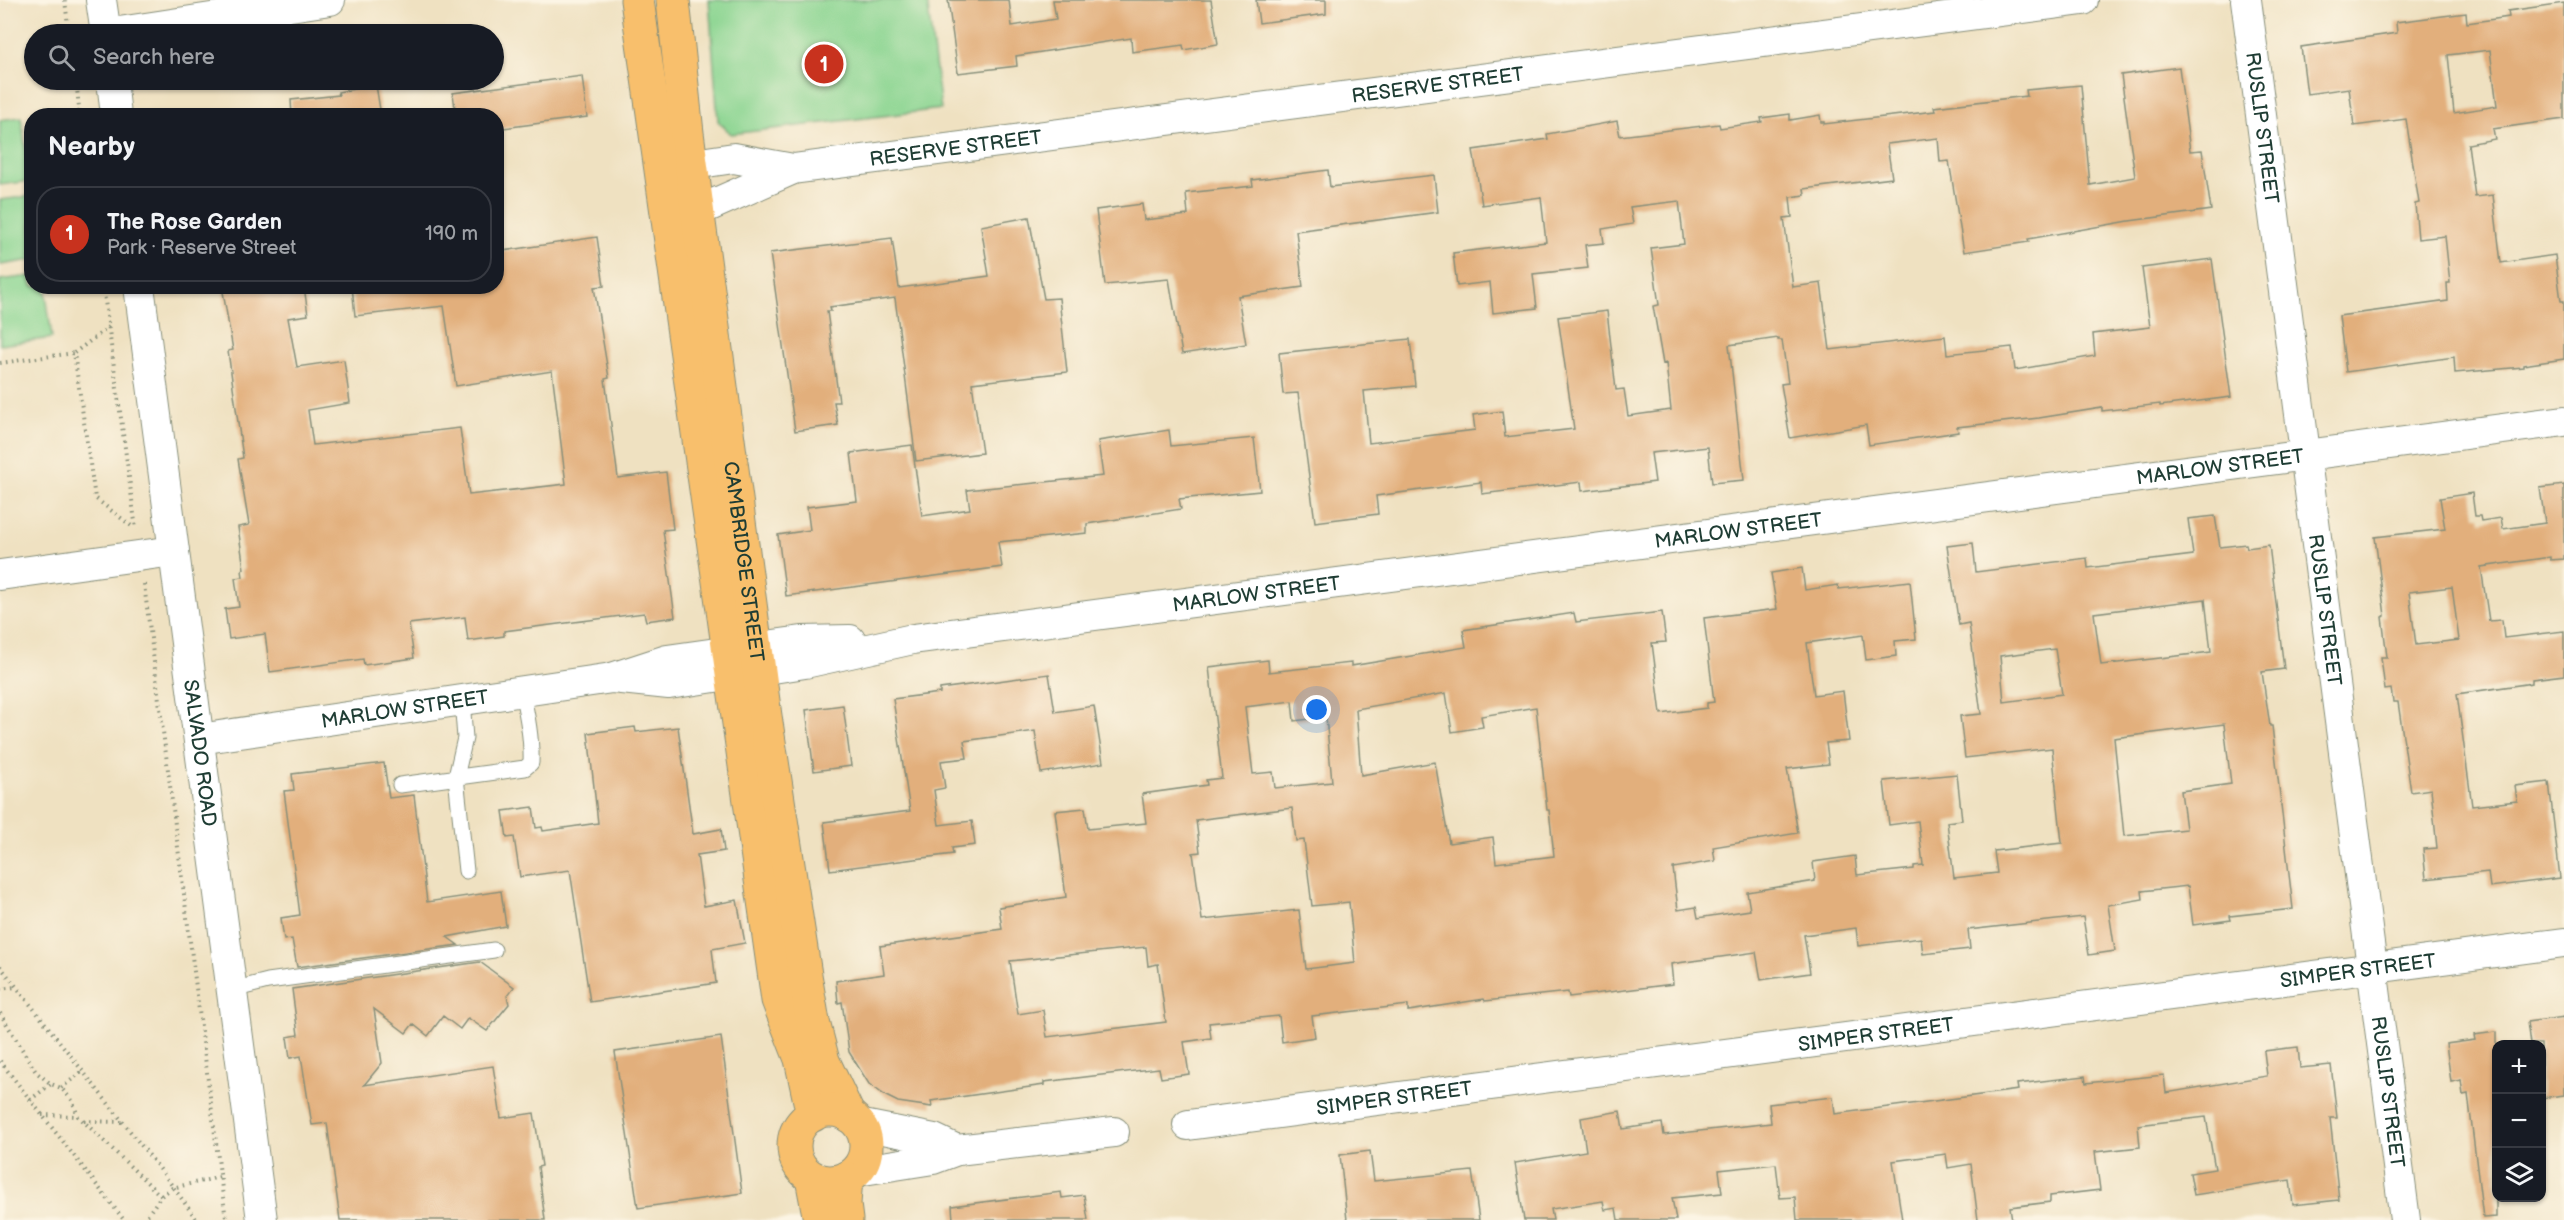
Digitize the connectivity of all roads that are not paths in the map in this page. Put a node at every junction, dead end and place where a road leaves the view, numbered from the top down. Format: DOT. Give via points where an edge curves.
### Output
graph roads {
  1 [pos="101,0"];
  2 [pos="330,0"];
  3 [pos="636,0"];
  4 [pos="673,0"];
  5 [pos="692,0"];
  6 [pos="2083,0"];
  7 [pos="2246,0"];
  8 [pos="105,24"];
  9 [pos="172,24"];
  10 [pos="113,90"];
  11 [pos="115,108"];
  12 [pos="686,117"];
  13 [pos="677,166"];
  14 [pos="793,169"];
  15 [pos="698,212"];
  16 [pos="140,294"];
  17 [pos="2564,421"];
  18 [pos="2304,455"];
  19 [pos="174,551"];
  20 [pos="0,576"];
  21 [pos="744,660"];
  22 [pos="522,692"];
  23 [pos="462,700"];
  24 [pos="199,739"];
  25 [pos="456,777"];
  26 [pos="400,785"];
  27 [pos="465,872"];
  28 [pos="2564,943"];
  29 [pos="494,950"];
  30 [pos="2372,967"];
  31 [pos="232,990"];
  32 [pos="813,1115"];
  33 [pos="854,1120"];
  34 [pos="1188,1125"];
  35 [pos="1114,1132"];
  36 [pos="957,1150"];
  37 [pos="852,1174"];
  38 [pos="812,1178"];
  39 [pos="262,1220"];
  40 [pos="820,1220"];
  41 [pos="846,1220"];
  42 [pos="2405,1220"];
  1 -- 8 [label="street"];
  2 -- 9 [label="street"];
  3 -- 13 [label="main road, CAMBRIDGE STREET"];
  4 -- 12 [label="main road, CAMBRIDGE STREET"];
  5 -- 12 [label="main road"];
  6 -- 14 [label="street, RESERVE STREET"];
  7 -- 18 [label="street, RUSLIP STREET"];
  10 -- 11 [label="street"];
  12 -- 13 [label="main road, CAMBRIDGE STREET"];
  13 -- 14 [label="street, RESERVE STREET" via="734,158"];
  13 -- 15 [label="main road, CAMBRIDGE STREET"];
  13 -- 21 [label="main road, CAMBRIDGE STREET"];
  14 -- 15 [label="street, RESERVE STREET"];
  15 -- 21 [label="main road, CAMBRIDGE STREET"];
  16 -- 19 [label="street, SALVADO ROAD"];
  17 -- 18 [label="street, MARLOW STREET"];
  18 -- 21 [label="street, MARLOW STREET" via="913,639 802,641"];
  18 -- 30 [label="street, RUSLIP STREET"];
  19 -- 20 [label="street"];
  19 -- 24 [label="street, SALVADO ROAD"];
  21 -- 22 [label="street, MARLOW STREET" via="669,684 612,678"];
  21 -- 32 [label="main road, CAMBRIDGE STREET" via="778,1000 801,1059"];
  21 -- 33 [label="main road, CAMBRIDGE STREET" via="813,1022 823,1061"];
  22 -- 23 [label="street, MARLOW STREET"];
  22 -- 25 [label="lane" via="530,729 531,763 525,768"];
  23 -- 24 [label="street, MARLOW STREET"];
  23 -- 25 [label="lane" via="465,738"];
  24 -- 31 [label="street, SALVADO ROAD"];
  25 -- 26 [label="lane"];
  25 -- 27 [label="lane"];
  28 -- 30 [label="street, SIMPER STREET"];
  29 -- 31 [label="lane" via="268,981"];
  30 -- 34 [label="street, SIMPER STREET"];
  30 -- 42 [label="street, RUSLIP STREET"];
  31 -- 39 [label="street, SALVADO ROAD"];
  32 -- 33 [label="main road" via="837,1111"];
  32 -- 38 [label="main road" via="796,1133 794,1146 802,1169"];
  33 -- 36 [label="street" via="934,1139"];
  33 -- 37 [label="main road" via="865,1139 865,1155"];
  35 -- 36 [label="street"];
  36 -- 37 [label="street" via="933,1159"];
  37 -- 38 [label="main road" via="835,1182"];
  37 -- 41 [label="main road" via="844,1204"];
  38 -- 40 [label="main road"];
}
